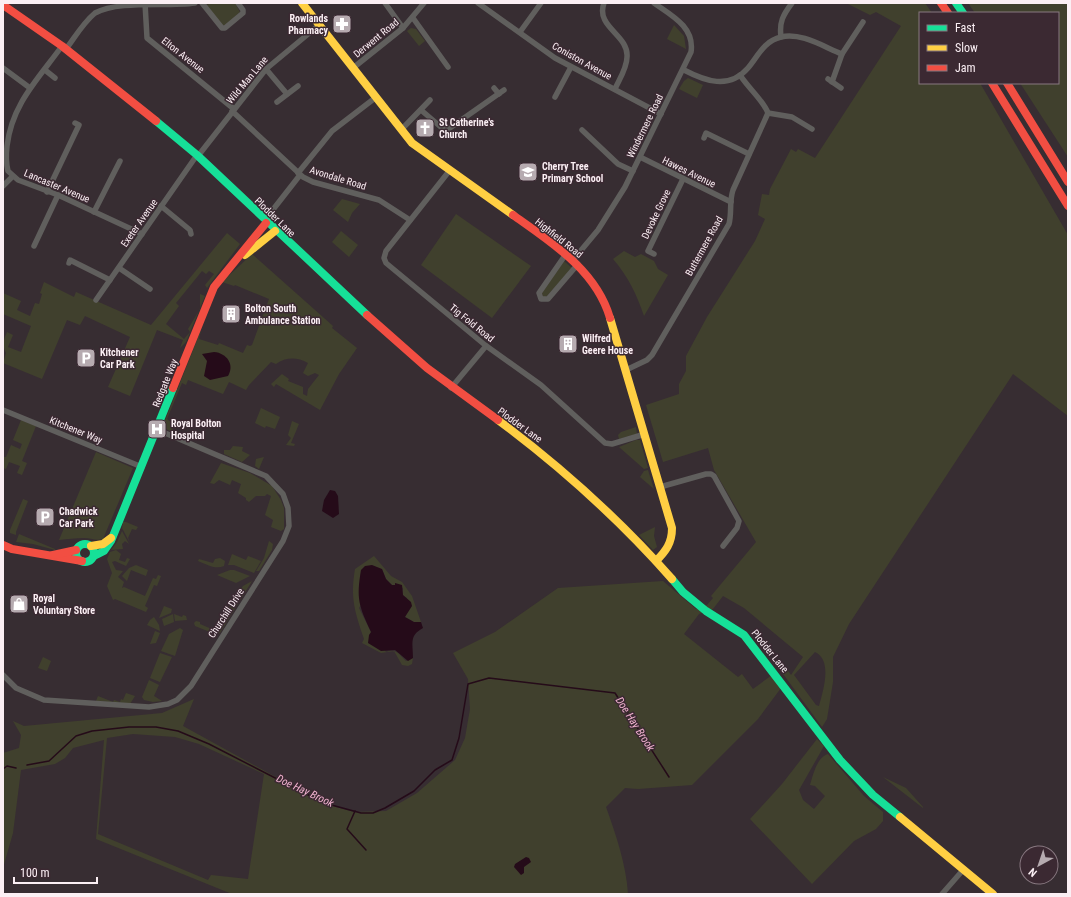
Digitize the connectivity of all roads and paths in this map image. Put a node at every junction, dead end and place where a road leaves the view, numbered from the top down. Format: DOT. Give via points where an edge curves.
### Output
graph roads {
  1 [pos="122,3"];
  2 [pos="149,3"];
  3 [pos="195,3"];
  4 [pos="202,3"];
  5 [pos="238,3"];
  6 [pos="302,3"];
  7 [pos="385,3"];
  8 [pos="424,3"];
  9 [pos="478,3"];
  10 [pos="541,3"];
  11 [pos="604,3"];
  12 [pos="654,3"];
  13 [pos="792,3"];
  14 [pos="941,3"];
  15 [pos="956,3"];
  16 [pos="145,4"];
  17 [pos="3,5"];
  18 [pos="947,12"];
  19 [pos="962,12"];
  20 [pos="413,18"];
  21 [pos="864,23"];
  22 [pos="319,24"];
  23 [pos="403,28"];
  24 [pos="520,32"];
  25 [pos="781,37"];
  26 [pos="64,48"];
  27 [pos="842,54"];
  28 [pos="448,67"];
  29 [pos="570,67"];
  30 [pos="3,68"];
  31 [pos="353,68"];
  32 [pos="266,69"];
  33 [pos="45,70"];
  34 [pos="684,70"];
  35 [pos="740,76"];
  36 [pos="55,78"];
  37 [pos="993,84"];
  38 [pos="1008,84"];
  39 [pos="298,86"];
  40 [pos="30,88"];
  41 [pos="494,88"];
  42 [pos="841,88"];
  43 [pos="615,89"];
  44 [pos="287,94"];
  45 [pos="555,97"];
  46 [pos="375,98"];
  47 [pos="430,100"];
  48 [pos="277,102"];
  49 [pos="233,110"];
  50 [pos="421,110"];
  51 [pos="768,113"];
  52 [pos="661,114"];
  53 [pos="75,123"];
  54 [pos="810,125"];
  55 [pos="3,126"];
  56 [pos="9,128"];
  57 [pos="401,130"];
  58 [pos="582,130"];
  59 [pos="704,138"];
  60 [pos="749,154"];
  61 [pos="197,156"];
  62 [pos="640,157"];
  63 [pos="120,161"];
  64 [pos="450,170"];
  65 [pos="633,171"];
  66 [pos="299,174"];
  67 [pos="12,177"];
  68 [pos="683,179"];
  69 [pos="1068,182"];
  70 [pos="3,186"];
  71 [pos="48,192"];
  72 [pos="58,195"];
  73 [pos="731,202"];
  74 [pos="162,206"];
  75 [pos="1068,206"];
  76 [pos="94,212"];
  77 [pos="267,219"];
  78 [pos="410,220"];
  79 [pos="275,231"];
  80 [pos="142,234"];
  81 [pos="191,234"];
  82 [pos="34,246"];
  83 [pos="566,254"];
  84 [pos="654,254"];
  85 [pos="234,262"];
  86 [pos="575,262"];
  87 [pos="69,263"];
  88 [pos="119,268"];
  89 [pos="110,280"];
  90 [pos="150,289"];
  91 [pos="96,300"];
  92 [pos="486,346"];
  93 [pos="626,370"];
  94 [pos="451,388"];
  95 [pos="3,410"];
  96 [pos="158,430"];
  97 [pos="645,434"];
  98 [pos="142,467"];
  99 [pos="660,487"];
  100 [pos="111,538"];
  101 [pos="3,546"];
  102 [pos="91,546"];
  103 [pos="723,546"];
  104 [pos="76,550"];
  105 [pos="52,555"];
  106 [pos="94,556"];
  107 [pos="82,561"];
  108 [pos="656,561"];
  109 [pos="3,675"];
  110 [pos="963,870"];
  111 [pos="942,894"];
  112 [pos="993,894"];
  1 -- 16 [label="street, Lancaster Avenue"];
  1 -- 26 [label="street, Lancaster Avenue" via="94,14"];
  2 -- 3 [label="street, Lancaster Avenue"];
  2 -- 16 [label="street, Lancaster Avenue"];
  4 -- 5 [label="street" via="222,28 225,28 243,13"];
  6 -- 22 [label="main road, Highfield Road"];
  7 -- 23 [label="street"];
  8 -- 20 [label="street, Derwent Road"];
  9 -- 24 [label="street, Coniston Avenue"];
  10 -- 24 [label="street"];
  11 -- 43 [label="street" via="605,22 624,45 628,56"];
  12 -- 34 [label="street, Windermere Road" via="682,24 690,34 692,46"];
  13 -- 25 [label="street" via="781,19"];
  14 -- 18 [label="main road"];
  15 -- 19 [label="main road"];
  16 -- 49 [label="street, Elton Avenue" via="146,36 149,40 181,64"];
  17 -- 26 [label="main road, Plodder Lane"];
  20 -- 23 [label="street, Derwent Road"];
  20 -- 28 [label="street"];
  21 -- 27 [label="street"];
  22 -- 31 [label="main road, Highfield Road"];
  22 -- 32 [label="street, Wild Man Lane"];
  23 -- 31 [label="street, Derwent Road"];
  24 -- 29 [label="street, Coniston Avenue"];
  25 -- 27 [label="street" via="806,39"];
  25 -- 35 [label="street" via="766,45"];
  26 -- 33 [label="street, Lancaster Avenue"];
  26 -- 61 [label="main road, Plodder Lane" via="131,99"];
  27 -- 42 [label="street" via="830,80"];
  29 -- 43 [label="street, Coniston Avenue"];
  29 -- 45 [label="street"];
  30 -- 40 [label="street"];
  31 -- 46 [label="main road, Highfield Road"];
  32 -- 44 [label="street"];
  32 -- 49 [label="street, Wild Man Lane"];
  33 -- 36 [label="street"];
  33 -- 40 [label="street, Lancaster Avenue"];
  34 -- 35 [label="street" via="709,82"];
  34 -- 52 [label="street, Windermere Road"];
  35 -- 51 [label="street" via="753,94 764,103"];
  37 -- 75 [label="main road"];
  38 -- 69 [label="main road"];
  39 -- 44 [label="street"];
  40 -- 56 [label="street, Lancaster Avenue"];
  41 -- 50 [label="street" via="501,92 469,112 447,130"];
  43 -- 52 [label="street, Coniston Avenue"];
  44 -- 48 [label="street"];
  46 -- 57 [label="main road, Highfield Road"];
  46 -- 66 [label="street" via="332,131"];
  47 -- 50 [label="street"];
  49 -- 61 [label="street, Wild Man Lane"];
  49 -- 66 [label="street, Avondale Road"];
  50 -- 57 [label="street"];
  51 -- 54 [label="street" via="786,115"];
  51 -- 60 [label="street, Buttermere Road"];
  52 -- 62 [label="street, Windermere Road"];
  53 -- 71 [label="street" via="79,125"];
  55 -- 56 [label="street"];
  56 -- 67 [label="street, Lancaster Avenue" via="7,166"];
  57 -- 64 [label="main road, Highfield Road" via="417,146"];
  58 -- 65 [label="street" via="618,164"];
  59 -- 60 [label="street" via="706,133"];
  60 -- 73 [label="street, Buttermere Road" via="733,190"];
  61 -- 74 [label="street, Exeter Avenue"];
  61 -- 77 [label="main road, Plodder Lane"];
  62 -- 65 [label="street, Windermere Road"];
  62 -- 68 [label="street, Hawes Avenue"];
  63 -- 76 [label="street"];
  64 -- 78 [label="street, Tig Fold Road"];
  64 -- 83 [label="main road, Highfield Road"];
  65 -- 86 [label="street, Windermere Road" via="613,208"];
  66 -- 77 [label="street"];
  66 -- 78 [label="street, Avondale Road" via="313,182 383,202"];
  67 -- 70 [label="street"];
  67 -- 71 [label="street, Lancaster Avenue"];
  68 -- 73 [label="street, Hawes Avenue"];
  68 -- 84 [label="street, Devoke Grove" via="648,251"];
  71 -- 72 [label="street, Lancaster Avenue"];
  72 -- 76 [label="street, Lancaster Avenue"];
  72 -- 82 [label="street"];
  73 -- 93 [label="street, Buttermere Road" via="729,224 656,348 647,360"];
  74 -- 80 [label="street, Exeter Avenue"];
  74 -- 81 [label="street" via="190,230"];
  76 -- 80 [label="street, Lancaster Avenue"];
  77 -- 79 [label="main road, Plodder Lane"];
  77 -- 85 [label="main road, Redgate Way"];
  78 -- 92 [label="street, Tig Fold Road" via="384,254 386,263"];
  79 -- 85 [label="main road, Redgate Way"];
  79 -- 94 [label="main road, Plodder Lane"];
  80 -- 88 [label="street, Exeter Avenue"];
  83 -- 86 [label="main road, Highfield Road"];
  83 -- 86 [label="street, Windermere Road" via="539,293 541,299 548,299"];
  85 -- 96 [label="main road, Redgate Way" via="214,288"];
  86 -- 93 [label="main road, Highfield Road" via="597,288 606,306"];
  87 -- 89 [label="street" via="70,260"];
  88 -- 89 [label="street, Exeter Avenue"];
  88 -- 90 [label="street"];
  89 -- 91 [label="street, Exeter Avenue"];
  92 -- 94 [label="street"];
  92 -- 97 [label="street, Tig Fold Road" via="541,385 605,443 612,444"];
  93 -- 97 [label="main road, Highfield Road"];
  94 -- 108 [label="main road, Plodder Lane" via="538,450"];
  95 -- 98 [label="street, Kitchener Way"];
  96 -- 98 [label="main road, Redgate Way"];
  96 -- 109 [label="street, Churchill Drive" via="256,471 272,481 283,494 290,517 286,535 276,553 191,686 185,694 168,704 149,707 44,700 16,688"];
  97 -- 99 [label="main road, Highfield Road"];
  98 -- 100 [label="main road, Redgate Way"];
  99 -- 103 [label="street" via="706,474 714,476 739,521 737,528"];
  99 -- 108 [label="main road, Highfield Road" via="672,536 668,549"];
  100 -- 102 [label="main road, Redgate Way" via="102,544"];
  100 -- 106 [label="main road, Redgate Way" via="104,551"];
  101 -- 105 [label="main road, Redgate Way"];
  102 -- 104 [label="main road, Redgate Way" via="83,544"];
  102 -- 106 [label="main road"];
  104 -- 105 [label="main road, Redgate Way"];
  104 -- 107 [label="main road" via="77,558"];
  105 -- 107 [label="main road, Redgate Way"];
  106 -- 107 [label="main road, Redgate Way" via="90,560"];
  108 -- 110 [label="main road, Plodder Lane" via="689,597 751,642 833,750 867,789"];
  110 -- 111 [label="street"];
  110 -- 112 [label="main road, Plodder Lane"];
}
